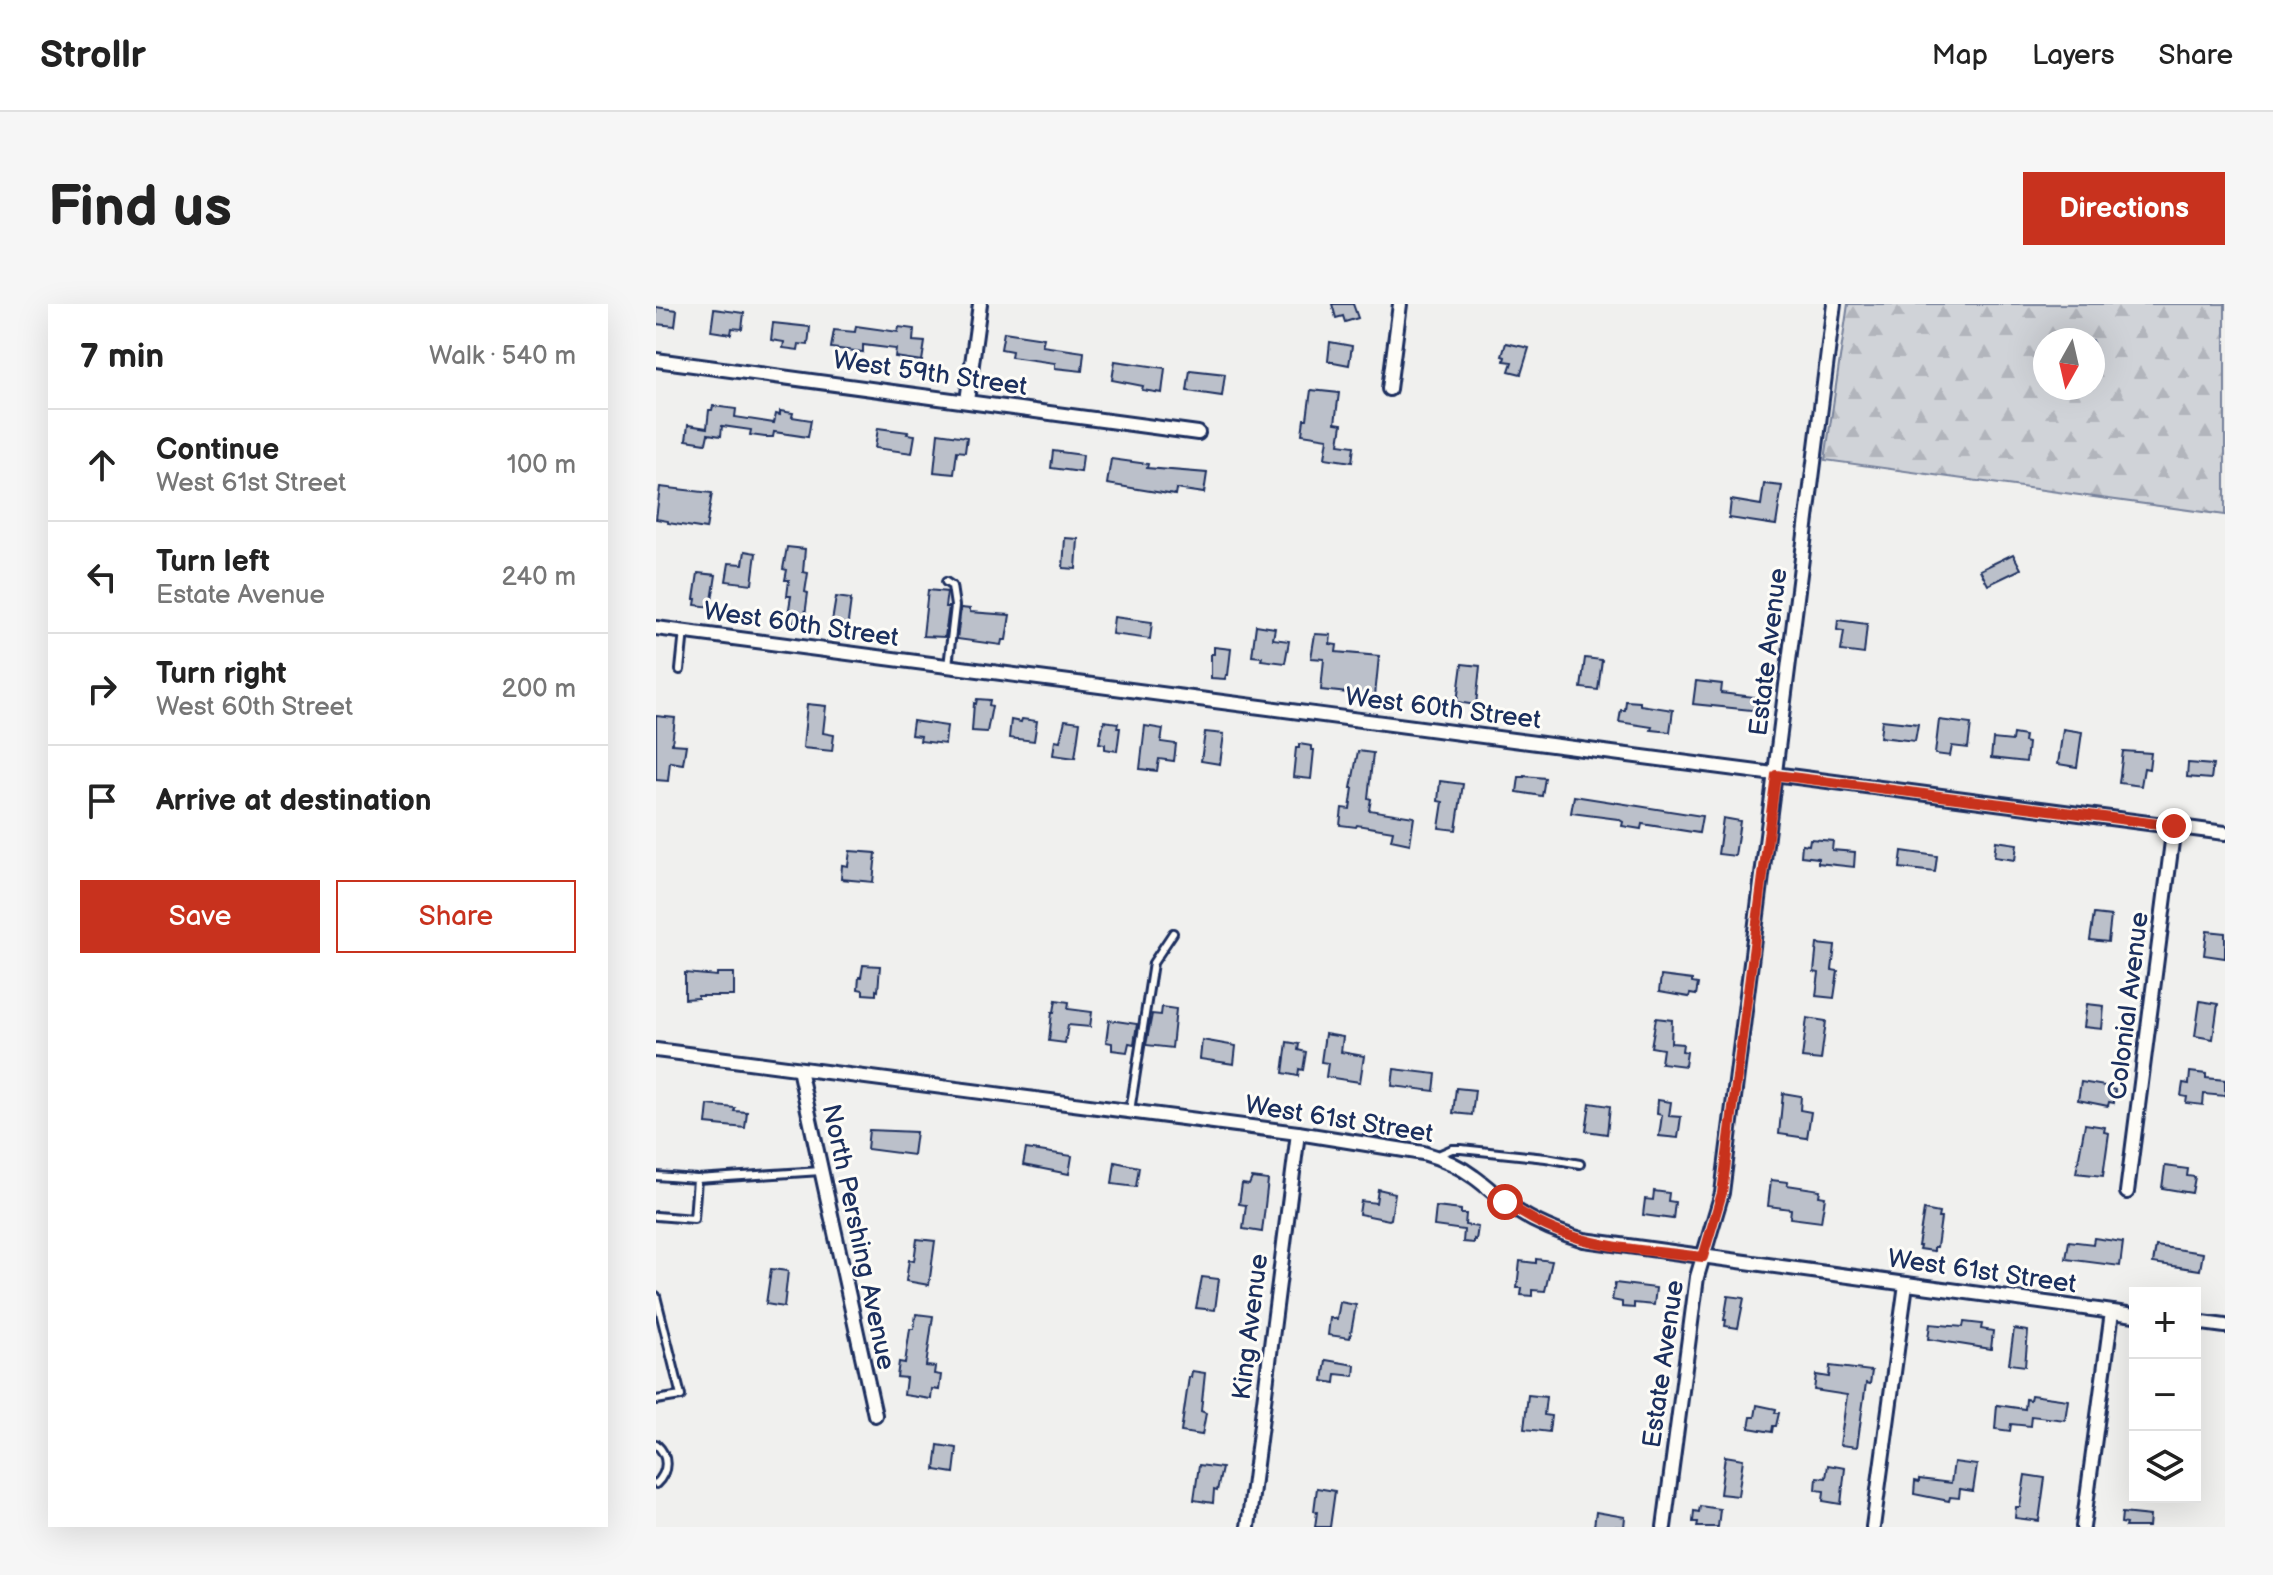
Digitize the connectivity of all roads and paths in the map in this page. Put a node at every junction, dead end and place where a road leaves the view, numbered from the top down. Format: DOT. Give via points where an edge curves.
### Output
graph roads {
  1 [pos="980,304"];
  2 [pos="1400,304"];
  3 [pos="1834,304"];
  4 [pos="656,360"];
  5 [pos="1389,389"];
  6 [pos="967,401"];
  7 [pos="1198,433"];
  8 [pos="946,582"];
  9 [pos="656,628"];
  10 [pos="684,631"];
  11 [pos="948,666"];
  12 [pos="680,670"];
  13 [pos="1776,775"];
  14 [pos="2174,826"];
  15 [pos="2225,833"];
  16 [pos="1173,933"];
  17 [pos="656,1050"];
  18 [pos="799,1069"];
  19 [pos="1130,1111"];
  20 [pos="1298,1133"];
  21 [pos="1436,1156"];
  22 [pos="1580,1164"];
  23 [pos="822,1171"];
  24 [pos="656,1176"];
  25 [pos="697,1179"];
  26 [pos="2127,1192"];
  27 [pos="656,1216"];
  28 [pos="1703,1257"];
  29 [pos="1906,1284"];
  30 [pos="656,1296"];
  31 [pos="2112,1312"];
  32 [pos="2129,1314"];
  33 [pos="2201,1323"];
  34 [pos="2225,1326"];
  35 [pos="656,1400"];
  36 [pos="875,1415"];
  37 [pos="656,1444"];
  38 [pos="656,1484"];
  39 [pos="1248,1527"];
  40 [pos="1664,1527"];
  41 [pos="1873,1527"];
  42 [pos="2083,1527"];
  1 -- 6 [label="street"];
  2 -- 5 [label="street"];
  3 -- 13 [label="street, Estate Avenue"];
  4 -- 6 [label="street, West 59th Street"];
  6 -- 7 [label="street, West 59th Street"];
  8 -- 11 [label="lane" via="952,586 955,606"];
  9 -- 10 [label="street, West 60th Street"];
  10 -- 11 [label="street, West 60th Street"];
  10 -- 12 [label="lane"];
  11 -- 13 [label="street, West 60th Street"];
  13 -- 14 [label="street, West 60th Street"];
  13 -- 28 [label="street, Estate Avenue" via="1722,1193"];
  14 -- 15 [label="street, West 60th Street"];
  14 -- 26 [label="street, Colonial Avenue"];
  16 -- 19 [label="lane" via="1153,963"];
  17 -- 18 [label="street, West 61st Street"];
  18 -- 19 [label="street, West 61st Street"];
  18 -- 23 [label="street, North Pershing Avenue"];
  19 -- 20 [label="street, West 61st Street"];
  20 -- 21 [label="street, West 61st Street"];
  20 -- 39 [label="street, King Avenue"];
  21 -- 22 [label="lane" via="1461,1149"];
  21 -- 28 [label="street, West 61st Street" via="1476,1178 1519,1212 1559,1232 1602,1244"];
  23 -- 25 [label="lane"];
  23 -- 36 [label="street, North Pershing Avenue"];
  24 -- 25 [label="lane"];
  25 -- 27 [label="lane" via="694,1219"];
  28 -- 29 [label="street, West 61st Street"];
  28 -- 40 [label="street, Estate Avenue"];
  29 -- 31 [label="street, West 61st Street"];
  29 -- 41 [label="street"];
  30 -- 35 [label="lane" via="681,1396"];
  31 -- 32 [label="street, West 61st Street"];
  31 -- 42 [label="street"];
  33 -- 34 [label="street"];
  37 -- 38 [label="lane" via="666,1463"];
}
